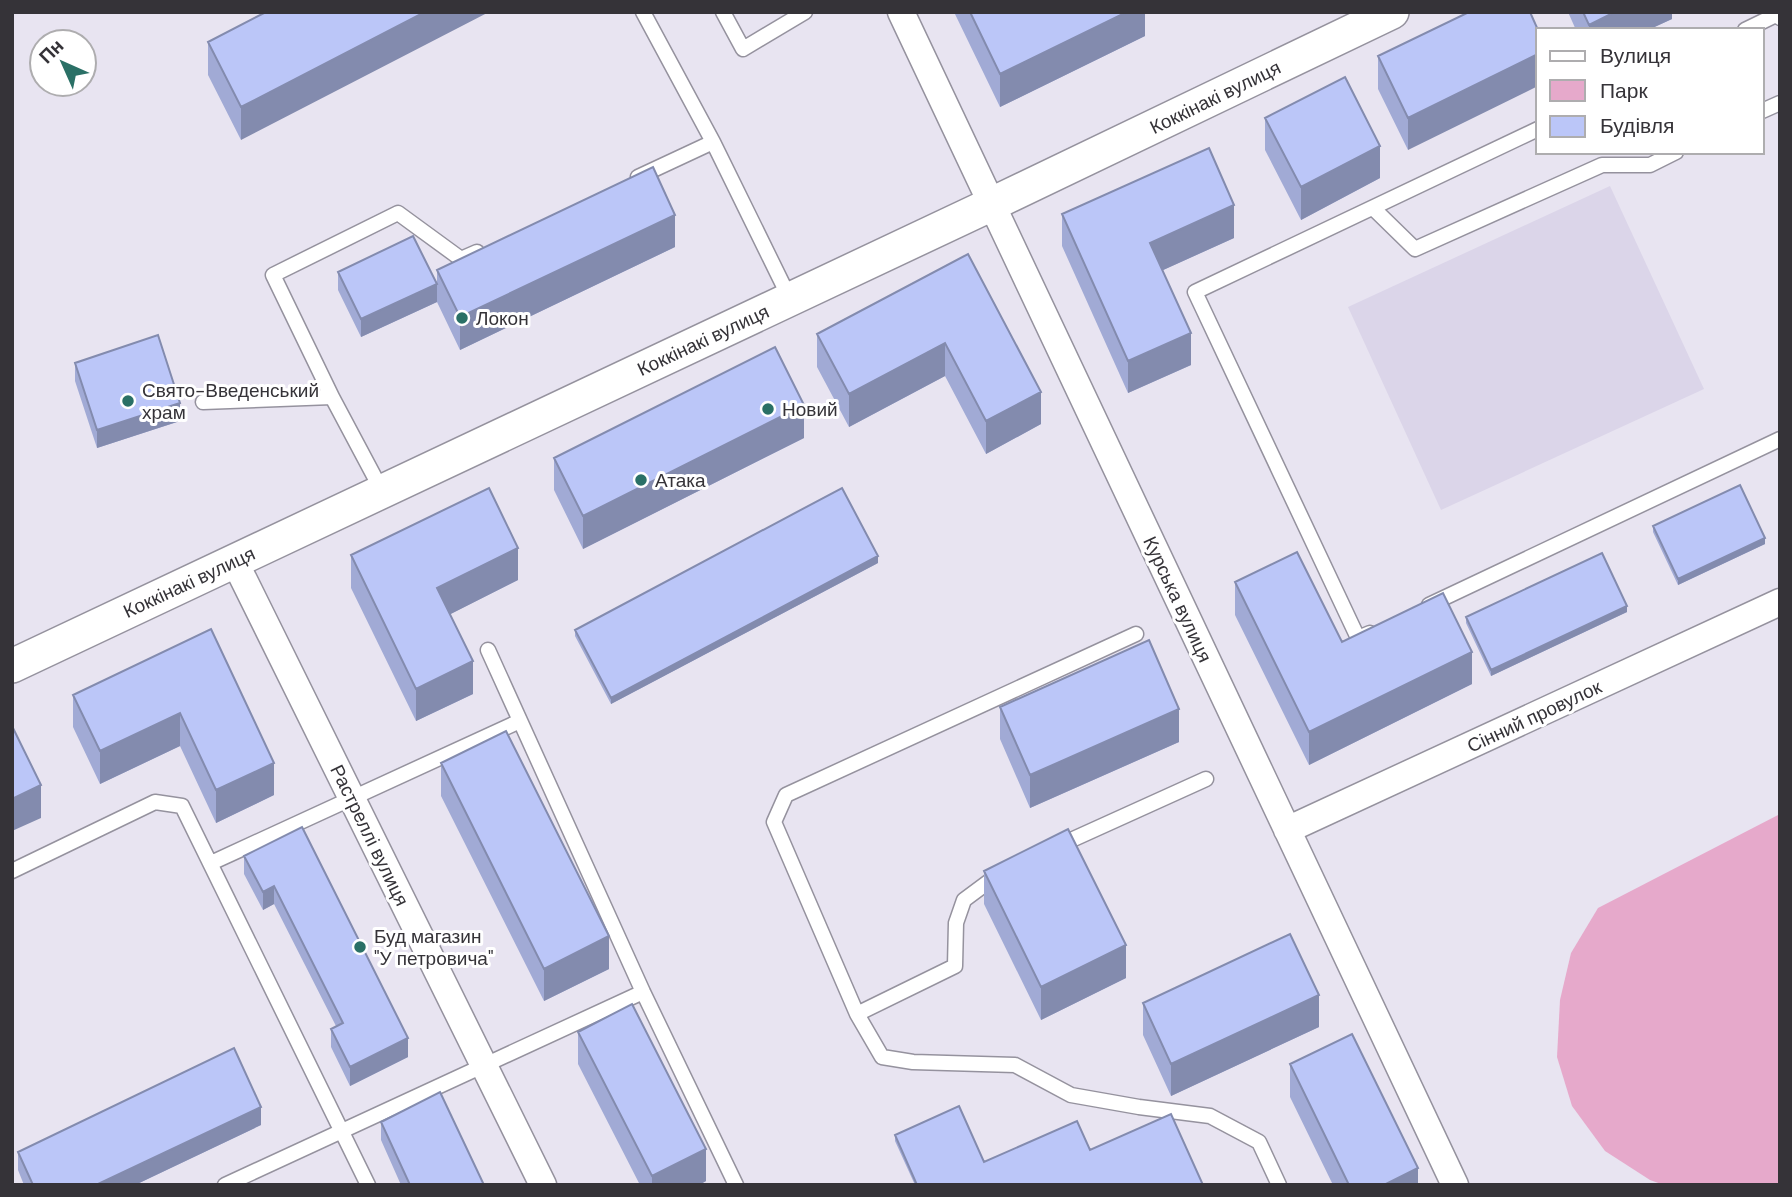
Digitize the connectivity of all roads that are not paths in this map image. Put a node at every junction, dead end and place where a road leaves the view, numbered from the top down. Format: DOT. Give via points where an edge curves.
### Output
graph roads {
  1 [pos="643,12"];
  2 [pos="723,12"];
  3 [pos="805,12"];
  4 [pos="901,12"];
  5 [pos="1392,12"];
  6 [pos="1780,18"];
  7 [pos="1749,28"];
  8 [pos="1780,103"];
  9 [pos="1764,110"];
  10 [pos="1536,130"];
  11 [pos="713,142"];
  12 [pos="1672,154"];
  13 [pos="625,183"];
  14 [pos="992,204"];
  15 [pos="1373,208"];
  16 [pos="486,247"];
  17 [pos="790,299"];
  18 [pos="332,397"];
  19 [pos="203,402"];
  20 [pos="1780,439"];
  21 [pos="382,491"];
  22 [pos="234,560"];
  23 [pos="1780,602"];
  24 [pos="1420,609"];
  25 [pos="1383,627"];
  26 [pos="1136,634"];
  27 [pos="488,650"];
  28 [pos="12,666"];
  29 [pos="520,721"];
  30 [pos="1206,779"];
  31 [pos="352,798"];
  32 [pos="1287,830"];
  33 [pos="1042,854"];
  34 [pos="211,863"];
  35 [pos="1016,865"];
  36 [pos="12,871"];
  37 [pos="643,992"];
  38 [pos="858,1014"];
  39 [pos="484,1065"];
  40 [pos="342,1130"];
  41 [pos="225,1185"];
  42 [pos="368,1185"];
  43 [pos="543,1185"];
  44 [pos="736,1185"];
  45 [pos="1279,1185"];
  46 [pos="1455,1185"];
  1 -- 11 [label="lane"];
  2 -- 3 [label="lane" via="743,49"];
  4 -- 14 [label="street, Курська вулиця"];
  5 -- 14 [label="street, Коккінакі вулиця"];
  6 -- 7 [label="lane" via="1778,14"];
  8 -- 9 [label="lane"];
  10 -- 15 [label="lane"];
  11 -- 13 [label="lane"];
  11 -- 17 [label="lane"];
  12 -- 15 [label="lane" via="1650,164 1602,164 1415,249"];
  14 -- 17 [label="street, Коккінакі вулиця"];
  14 -- 32 [label="street, Курська вулиця"];
  15 -- 25 [label="lane" via="1195,292 1358,638"];
  16 -- 18 [label="lane" via="461,259 398,214 273,275"];
  17 -- 21 [label="street, Коккінакі вулиця"];
  18 -- 19 [label="lane"];
  18 -- 21 [label="lane"];
  20 -- 24 [label="lane"];
  21 -- 22 [label="street, Коккінакі вулиця"];
  22 -- 28 [label="street, Коккінакі вулиця"];
  22 -- 31 [label="street, Растреллі вулиця"];
  23 -- 32 [label="street, Сінний провулок"];
  26 -- 38 [label="lane" via="786,794 775,822"];
  27 -- 29 [label="lane"];
  29 -- 31 [label="lane"];
  29 -- 37 [label="lane"];
  30 -- 33 [label="lane"];
  31 -- 34 [label="lane"];
  31 -- 39 [label="street, Растреллі вулиця"];
  32 -- 46 [label="street, Курська вулиця"];
  34 -- 36 [label="lane" via="182,806 155,802"];
  34 -- 40 [label="lane"];
  35 -- 38 [label="lane" via="964,900 956,923 955,966"];
  37 -- 39 [label="lane"];
  37 -- 44 [label="lane"];
  38 -- 45 [label="lane" via="882,1057 1015,1065 1071,1095 1210,1116 1259,1142"];
  39 -- 40 [label="lane"];
  39 -- 43 [label="street, Растреллі вулиця"];
  40 -- 41 [label="lane"];
  40 -- 42 [label="lane"];
}
